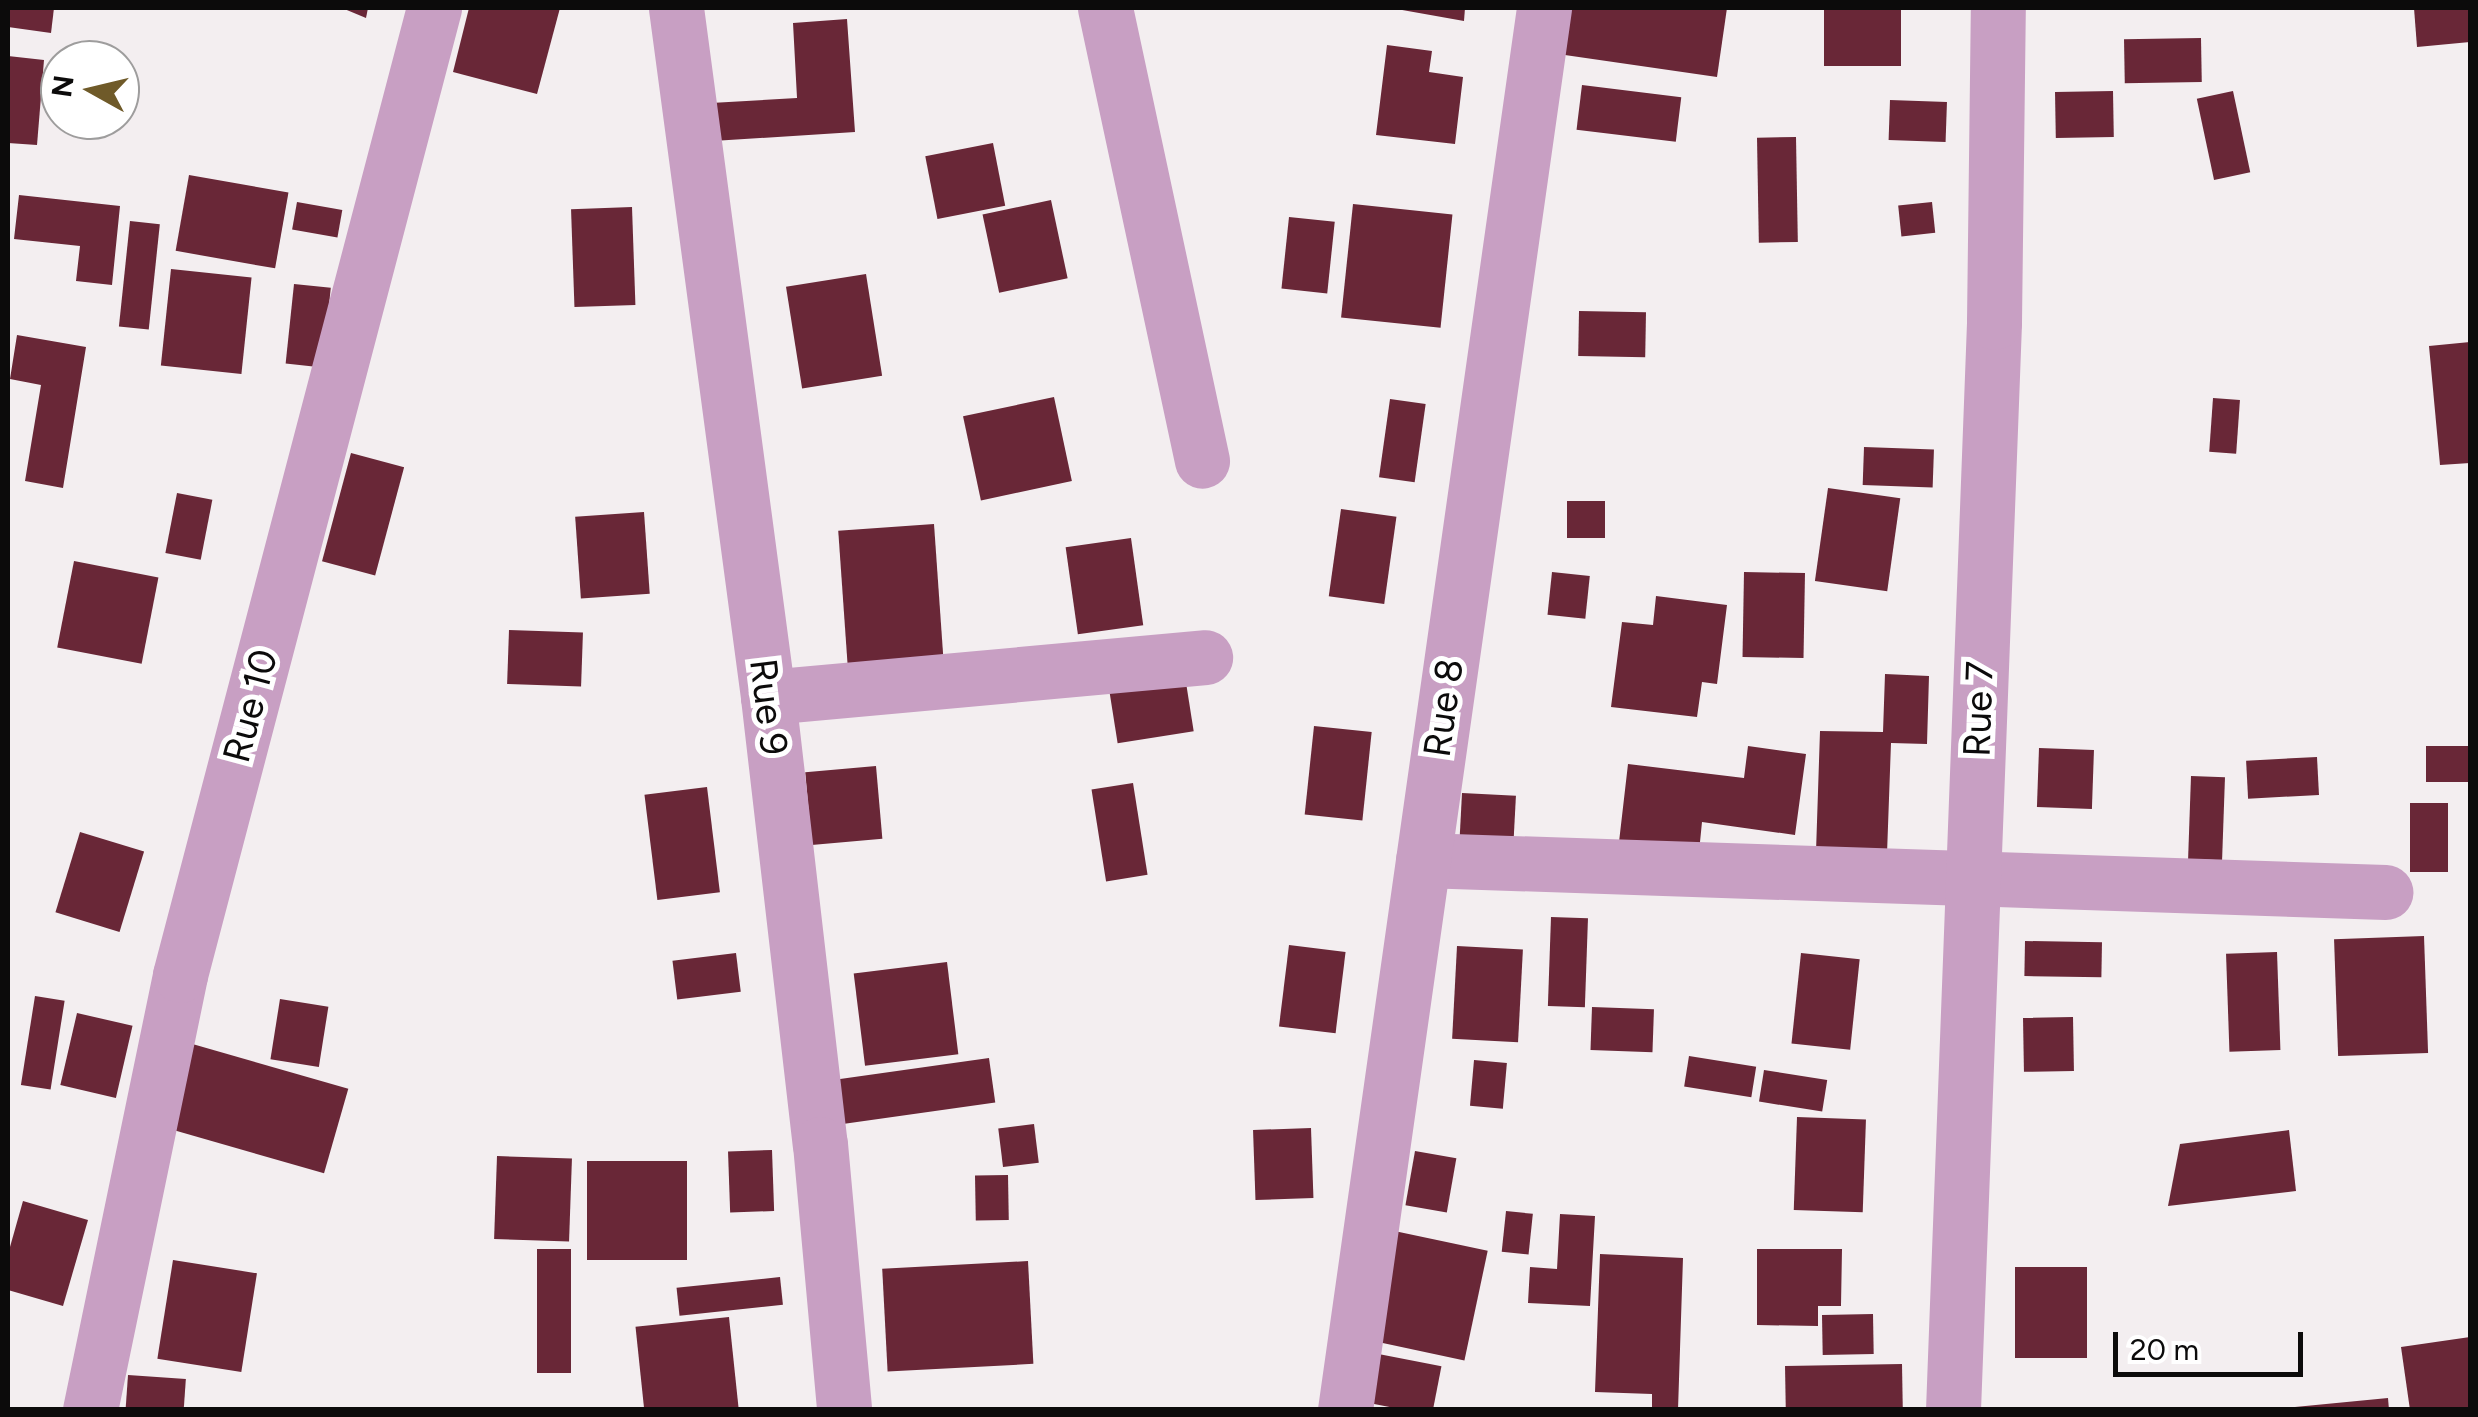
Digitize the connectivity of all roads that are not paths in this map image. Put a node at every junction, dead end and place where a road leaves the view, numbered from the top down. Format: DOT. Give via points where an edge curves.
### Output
graph roads {
  1 [pos="434,8"];
  2 [pos="676,8"];
  3 [pos="1105,8"];
  4 [pos="1544,8"];
  5 [pos="1998,8"];
  6 [pos="1202,461"];
  7 [pos="1205,657"];
  8 [pos="768,698"];
  9 [pos="1423,860"];
  10 [pos="1972,879"];
  11 [pos="2385,892"];
  12 [pos="90,1410"];
  13 [pos="844,1410"];
  14 [pos="1345,1410"];
  15 [pos="1952,1410"];
  1 -- 12 [label="street, Rue 10" via="180,976"];
  2 -- 8 [label="street, Rue 9"];
  3 -- 6 [label="street"];
  4 -- 9 [label="street, Rue 8"];
  5 -- 10 [label="street, Rue 7" via="1994,322"];
  7 -- 8 [label="street"];
  8 -- 13 [label="street, Rue 9"];
  9 -- 10 [label="street"];
  9 -- 14 [label="street, Rue 8"];
  10 -- 11 [label="street"];
  10 -- 15 [label="street, Rue 7"];
}
